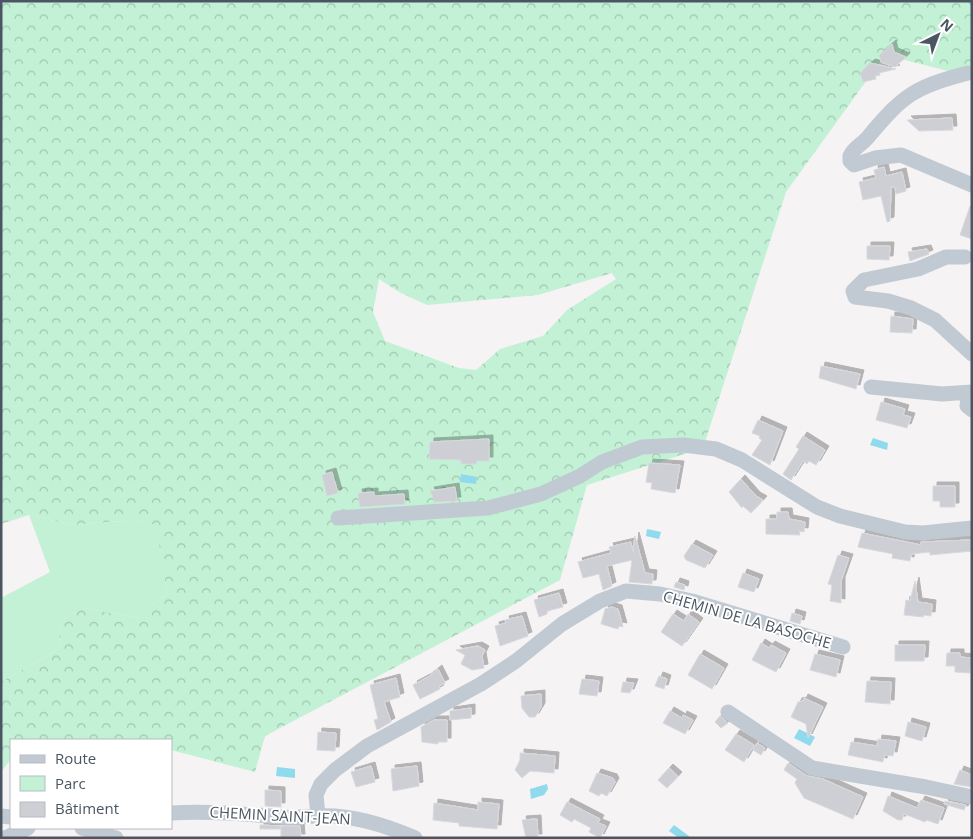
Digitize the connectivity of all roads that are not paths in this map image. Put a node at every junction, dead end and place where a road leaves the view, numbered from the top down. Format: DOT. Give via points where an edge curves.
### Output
graph roads {
  1 [pos="968,73"];
  2 [pos="972,185"];
  3 [pos="965,257"];
  4 [pos="972,354"];
  5 [pos="871,388"];
  6 [pos="970,392"];
  7 [pos="972,410"];
  8 [pos="338,518"];
  9 [pos="972,528"];
  10 [pos="843,647"];
  11 [pos="728,712"];
  12 [pos="972,797"];
  13 [pos="172,814"];
  14 [pos="318,816"];
  15 [pos="26,829"];
  16 [pos="85,829"];
  17 [pos="5,838"];
  18 [pos="116,838"];
  19 [pos="415,838"];
  1 -- 2 [label="street" via="928,84 906,96 850,156 850,161 854,165 901,155"];
  3 -- 4 [label="street" via="946,257 918,269 864,280 852,291 855,297 888,301 936,320"];
  5 -- 6 [label="street" via="942,394"];
  6 -- 7 [label="street" via="967,406"];
  8 -- 9 [label="street" via="488,508 541,494 602,462 642,446 683,445 716,449 742,460 817,507 840,516 923,534"];
  10 -- 14 [label="street, CHEMIN DE LA BASOCHE" via="692,601 626,591 600,601 562,624 481,684 367,746 321,784 316,794"];
  11 -- 12 [label="street" via="812,768 926,786"];
  13 -- 14 [label="street, CHEMIN SAINT-JEAN"];
  14 -- 19 [label="street, CHEMIN SAINT-JEAN" via="385,825"];
  15 -- 17 [label="street"];
  16 -- 18 [label="street"];
}
